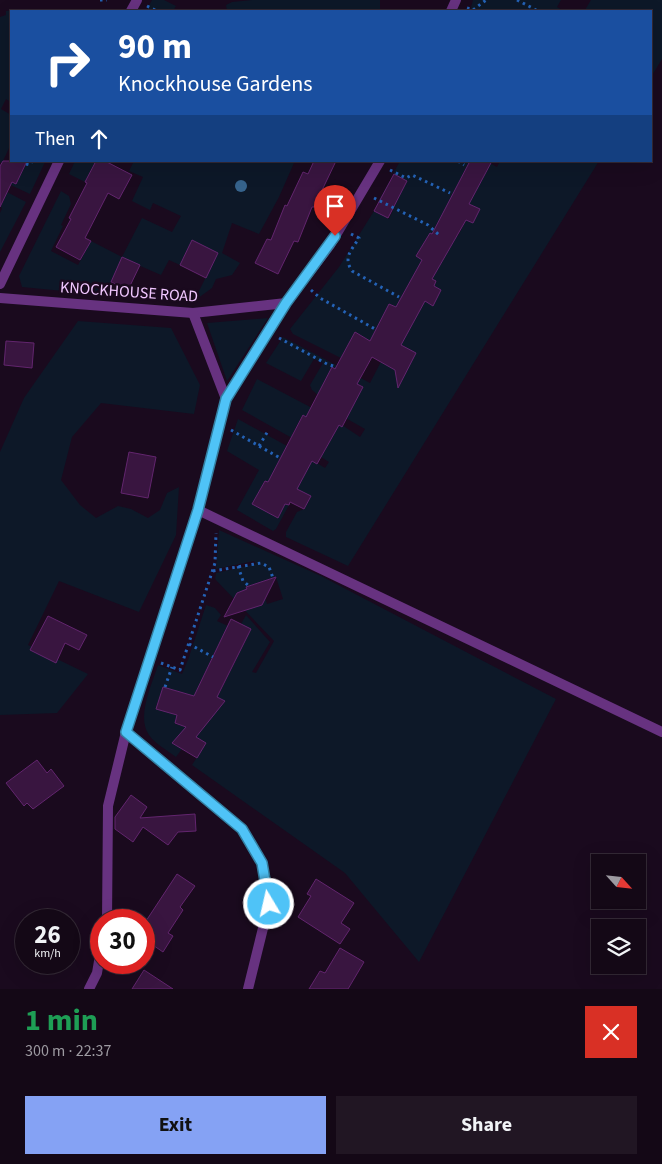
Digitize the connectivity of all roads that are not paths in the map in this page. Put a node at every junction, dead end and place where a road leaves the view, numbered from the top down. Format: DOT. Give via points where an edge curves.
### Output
graph roads {
  1 [pos="59,162"];
  2 [pos="379,163"];
  3 [pos="0,284"];
  4 [pos="0,298"];
  5 [pos="286,303"];
  6 [pos="193,313"];
  7 [pos="226,399"];
  8 [pos="198,510"];
  9 [pos="126,732"];
  10 [pos="662,732"];
  11 [pos="107,909"];
  12 [pos="96,974"];
  13 [pos="89,989"];
  14 [pos="248,989"];
  1 -- 3 [label="street"];
  2 -- 5 [label="street" via="330,245"];
  4 -- 6 [label="street, KNOCKHOUSE ROAD"];
  5 -- 6 [label="street, KNOCKHOUSE ROAD"];
  5 -- 7 [label="street"];
  6 -- 7 [label="street"];
  7 -- 8 [label="street"];
  8 -- 9 [label="street"];
  8 -- 10 [label="street"];
  9 -- 11 [label="street" via="108,806"];
  9 -- 14 [label="street" via="242,829 262,863 269,904"];
  12 -- 13 [label="street"];
}
